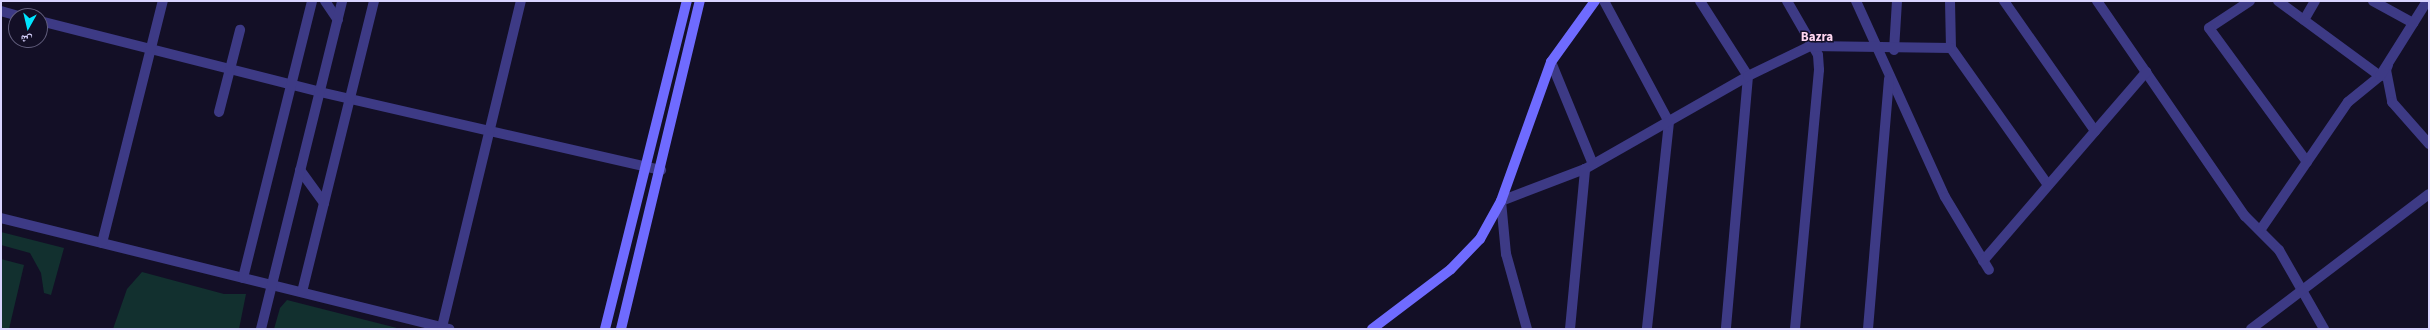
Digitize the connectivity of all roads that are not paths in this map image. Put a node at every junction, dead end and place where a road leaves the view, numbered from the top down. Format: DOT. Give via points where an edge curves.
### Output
graph roads {
  1 [pos="163,1"];
  2 [pos="312,1"];
  3 [pos="325,1"];
  4 [pos="342,1"];
  5 [pos="374,1"];
  6 [pos="521,1"];
  7 [pos="687,1"];
  8 [pos="700,1"];
  9 [pos="1595,1"];
  10 [pos="1604,1"];
  11 [pos="1700,1"];
  12 [pos="1786,1"];
  13 [pos="1856,1"];
  14 [pos="1897,1"];
  15 [pos="1950,1"];
  16 [pos="2004,1"];
  17 [pos="2098,1"];
  18 [pos="2250,1"];
  19 [pos="2278,1"];
  20 [pos="2315,1"];
  21 [pos="2373,1"];
  22 [pos="2426,1"];
  23 [pos="338,20"];
  24 [pos="2304,20"];
  25 [pos="48,23"];
  26 [pos="2413,23"];
  27 [pos="240,30"];
  28 [pos="1810,46"];
  29 [pos="1951,48"];
  30 [pos="151,49"];
  31 [pos="1880,50"];
  32 [pos="1894,50"];
  33 [pos="2395,50"];
  34 [pos="1551,62"];
  35 [pos="230,69"];
  36 [pos="2146,72"];
  37 [pos="1748,76"];
  38 [pos="2380,76"];
  39 [pos="1889,79"];
  40 [pos="291,84"];
  41 [pos="320,92"];
  42 [pos="350,99"];
  43 [pos="220,112"];
  44 [pos="1669,122"];
  45 [pos="490,130"];
  46 [pos="2095,130"];
  47 [pos="2429,144"];
  48 [pos="2307,162"];
  49 [pos="646,166"];
  50 [pos="1588,166"];
  51 [pos="300,170"];
  52 [pos="660,170"];
  53 [pos="2048,185"];
  54 [pos="2429,194"];
  55 [pos="1501,201"];
  56 [pos="324,203"];
  57 [pos="1,218"];
  58 [pos="2261,229"];
  59 [pos="102,243"];
  60 [pos="1983,261"];
  61 [pos="1989,270"];
  62 [pos="243,278"];
  63 [pos="272,285"];
  64 [pos="2300,290"];
  65 [pos="302,292"];
  66 [pos="445,328"];
  67 [pos="261,329"];
  68 [pos="605,329"];
  69 [pos="621,329"];
  70 [pos="1372,329"];
  71 [pos="1528,329"];
  72 [pos="1570,329"];
  73 [pos="1647,329"];
  74 [pos="1726,329"];
  75 [pos="1795,329"];
  76 [pos="1868,329"];
  77 [pos="2252,329"];
  78 [pos="2324,329"];
  1 -- 30 [label="street"];
  2 -- 40 [label="street"];
  3 -- 23 [label="street"];
  4 -- 23 [label="street"];
  5 -- 42 [label="street"];
  6 -- 45 [label="street"];
  7 -- 49 [label="main road"];
  8 -- 52 [label="main road"];
  9 -- 34 [label="main road"];
  10 -- 44 [label="street"];
  11 -- 37 [label="street"];
  12 -- 28 [label="street"];
  13 -- 31 [label="street"];
  14 -- 32 [label="street"];
  15 -- 29 [label="street"];
  16 -- 46 [label="street"];
  17 -- 36 [label="street"];
  18 -- 48 [label="street" via="2209,28"];
  19 -- 24 [label="street"];
  20 -- 24 [label="street"];
  21 -- 26 [label="street"];
  22 -- 26 [label="street"];
  23 -- 41 [label="street"];
  24 -- 38 [label="street"];
  25 -- 30 [label="street"];
  26 -- 33 [label="street"];
  27 -- 35 [label="street"];
  28 -- 31 [label="street"];
  28 -- 37 [label="street"];
  28 -- 75 [label="street" via="1818,55 1819,70"];
  29 -- 32 [label="street"];
  29 -- 53 [label="street"];
  30 -- 35 [label="street"];
  30 -- 59 [label="street"];
  31 -- 32 [label="street"];
  31 -- 39 [label="street"];
  33 -- 38 [label="street"];
  33 -- 47 [label="street" via="2386,70 2392,102"];
  34 -- 50 [label="street"];
  34 -- 55 [label="main road"];
  35 -- 40 [label="street"];
  35 -- 43 [label="street"];
  36 -- 46 [label="street"];
  36 -- 58 [label="street" via="2245,216"];
  37 -- 44 [label="street"];
  37 -- 74 [label="street"];
  38 -- 48 [label="street" via="2348,102"];
  39 -- 60 [label="street" via="1945,197"];
  39 -- 76 [label="street"];
  40 -- 41 [label="street"];
  40 -- 62 [label="street"];
  41 -- 42 [label="street"];
  41 -- 51 [label="street"];
  42 -- 45 [label="street"];
  42 -- 56 [label="street"];
  44 -- 50 [label="street"];
  44 -- 73 [label="street"];
  45 -- 49 [label="street"];
  45 -- 66 [label="street"];
  46 -- 53 [label="street"];
  48 -- 58 [label="street"];
  49 -- 52 [label="street"];
  49 -- 68 [label="main road"];
  50 -- 55 [label="street"];
  50 -- 72 [label="street"];
  51 -- 56 [label="street"];
  51 -- 63 [label="street"];
  52 -- 69 [label="main road"];
  53 -- 60 [label="street"];
  54 -- 64 [label="street" via="2411,211"];
  55 -- 70 [label="main road" via="1467,255"];
  55 -- 71 [label="street" via="1506,254"];
  56 -- 65 [label="street"];
  57 -- 59 [label="street"];
  58 -- 64 [label="street" via="2279,250"];
  59 -- 62 [label="street"];
  60 -- 61 [label="street"];
  62 -- 63 [label="street"];
  63 -- 65 [label="street"];
  63 -- 67 [label="street"];
  64 -- 77 [label="street"];
  64 -- 78 [label="street"];
  65 -- 66 [label="street"];
}
